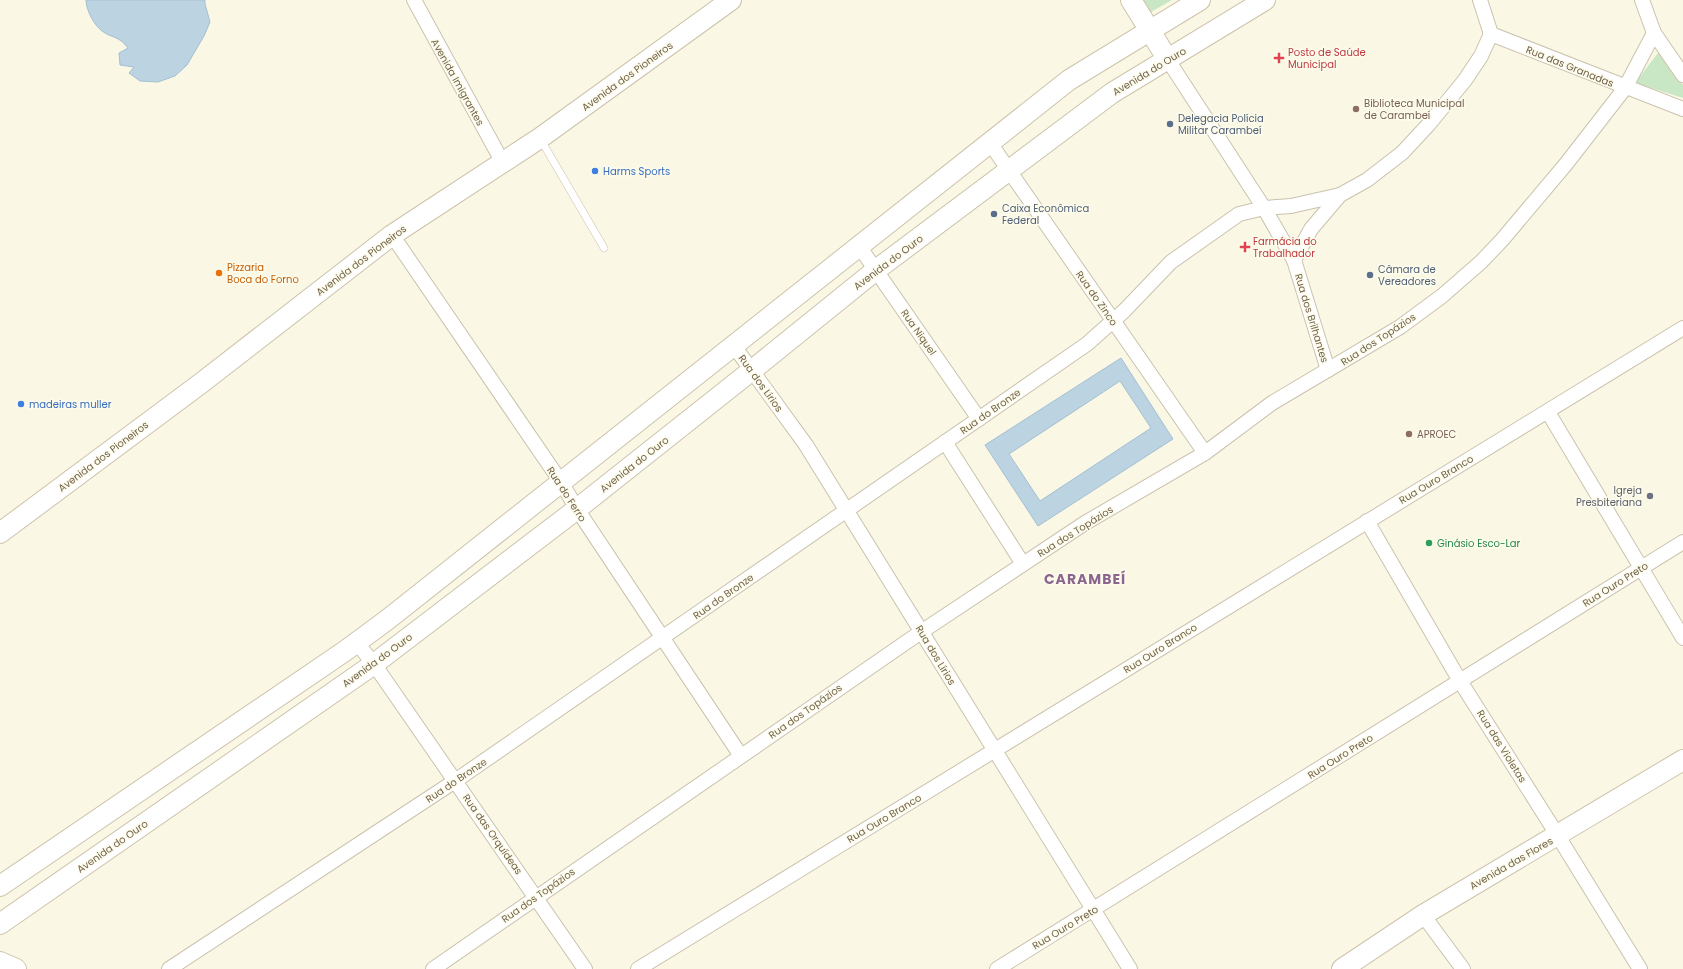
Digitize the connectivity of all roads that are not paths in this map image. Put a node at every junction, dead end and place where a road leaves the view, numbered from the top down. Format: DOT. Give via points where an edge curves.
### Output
graph roads {
  1 [pos="414,0"];
  2 [pos="731,0"];
  3 [pos="1131,0"];
  4 [pos="1200,0"];
  5 [pos="1265,0"];
  6 [pos="1480,0"];
  7 [pos="1642,0"];
  8 [pos="1148,31"];
  9 [pos="1654,33"];
  10 [pos="1491,34"];
  11 [pos="1168,60"];
  12 [pos="1683,75"];
  13 [pos="1625,88"];
  14 [pos="1683,109"];
  15 [pos="540,138"];
  16 [pos="990,143"];
  17 [pos="503,163"];
  18 [pos="1009,171"];
  19 [pos="1340,195"];
  20 [pos="1264,208"];
  21 [pos="392,235"];
  22 [pos="859,246"];
  23 [pos="604,248"];
  24 [pos="1294,260"];
  25 [pos="876,270"];
  26 [pos="1112,321"];
  27 [pos="1683,328"];
  28 [pos="734,346"];
  29 [pos="1328,370"];
  30 [pos="752,371"];
  31 [pos="1548,412"];
  32 [pos="979,419"];
  33 [pos="945,442"];
  34 [pos="1205,453"];
  35 [pos="560,482"];
  36 [pos="577,509"];
  37 [pos="847,509"];
  38 [pos="1367,521"];
  39 [pos="0,533"];
  40 [pos="1683,542"];
  41 [pos="1023,564"];
  42 [pos="1641,568"];
  43 [pos="922,632"];
  44 [pos="662,638"];
  45 [pos="1683,638"];
  46 [pos="356,642"];
  47 [pos="374,664"];
  48 [pos="1460,681"];
  49 [pos="994,751"];
  50 [pos="741,756"];
  51 [pos="1683,760"];
  52 [pos="456,781"];
  53 [pos="1558,836"];
  54 [pos="0,886"];
  55 [pos="536,897"];
  56 [pos="1094,910"];
  57 [pos="1423,915"];
  58 [pos="0,924"];
  59 [pos="0,962"];
  60 [pos="16,969"];
  61 [pos="169,969"];
  62 [pos="433,969"];
  63 [pos="585,969"];
  64 [pos="638,969"];
  65 [pos="997,969"];
  66 [pos="1130,969"];
  67 [pos="1342,969"];
  68 [pos="1463,969"];
  69 [pos="1640,969"];
  1 -- 17 [label="street, Avenida Imigrantes"];
  2 -- 15 [label="street, Avenida dos Pioneiros"];
  3 -- 8 [label="street, Rua dos Brilhantes"];
  4 -- 8 [label="street"];
  5 -- 11 [label="street, Avenida do Ouro"];
  6 -- 10 [label="street"];
  7 -- 9 [label="street"];
  8 -- 11 [label="street, Rua dos Brilhantes"];
  8 -- 16 [label="street" via="1069,80"];
  9 -- 12 [label="street"];
  9 -- 13 [label="street, Rua dos Topázios"];
  10 -- 13 [label="street, Rua das Granadas"];
  10 -- 19 [label="street" via="1481,56 1465,80 1424,130 1402,153 1366,180"];
  11 -- 18 [label="street, Avenida do Ouro" via="1112,93"];
  11 -- 20 [label="street, Rua dos Brilhantes"];
  13 -- 14 [label="street, Rua das Granadas"];
  13 -- 29 [label="street, Rua dos Topázios" via="1561,169 1481,262 1442,296 1400,326"];
  15 -- 17 [label="street, Avenida dos Pioneiros"];
  15 -- 23 [label="lane"];
  16 -- 18 [label="street, Rua do Zinco"];
  16 -- 22 [label="street"];
  17 -- 21 [label="street, Avenida dos Pioneiros"];
  18 -- 25 [label="street, Avenida do Ouro"];
  18 -- 26 [label="street, Rua do Zinco"];
  19 -- 20 [label="street, Rua do Bronze" via="1291,206"];
  19 -- 24 [label="street" via="1311,229"];
  20 -- 24 [label="street, Rua dos Brilhantes"];
  20 -- 26 [label="street, Rua do Bronze" via="1239,214 1171,262"];
  21 -- 35 [label="street, Rua do Ferro"];
  21 -- 39 [label="street, Avenida dos Pioneiros" via="200,384"];
  22 -- 25 [label="street, Rua Niquel"];
  22 -- 28 [label="street"];
  24 -- 29 [label="street, Rua dos Brilhantes"];
  25 -- 30 [label="street, Avenida do Ouro"];
  25 -- 32 [label="street, Rua Niquel"];
  26 -- 32 [label="street, Rua do Bronze" via="1087,344"];
  26 -- 34 [label="street, Rua do Zinco"];
  27 -- 31 [label="street, Rua Ouro Branco"];
  28 -- 30 [label="street, Rua dos Lírios"];
  28 -- 35 [label="street"];
  29 -- 34 [label="street, Rua dos Topázios" via="1272,403"];
  30 -- 36 [label="street, Avenida do Ouro"];
  30 -- 37 [label="street, Rua dos Lírios" via="806,445"];
  31 -- 38 [label="street, Rua Ouro Branco"];
  31 -- 42 [label="street"];
  32 -- 33 [label="street, Rua do Bronze"];
  33 -- 37 [label="street, Rua do Bronze"];
  33 -- 41 [label="street"];
  34 -- 41 [label="street, Rua dos Topázios"];
  35 -- 36 [label="street, Rua do Ferro"];
  35 -- 46 [label="street"];
  36 -- 44 [label="street, Rua do Ferro"];
  36 -- 47 [label="street, Avenida do Ouro"];
  37 -- 43 [label="street, Rua dos Lírios"];
  37 -- 44 [label="street, Rua do Bronze"];
  38 -- 48 [label="street, Rua das Violetas"];
  38 -- 49 [label="street, Rua Ouro Branco"];
  40 -- 42 [label="street, Rua Ouro Preto"];
  41 -- 43 [label="street, Rua dos Topázios"];
  42 -- 45 [label="street"];
  42 -- 48 [label="street, Rua Ouro Preto"];
  43 -- 49 [label="street, Rua dos Lírios"];
  43 -- 50 [label="street, Rua dos Topázios"];
  44 -- 50 [label="street, Rua do Ferro"];
  44 -- 52 [label="street, Rua do Bronze"];
  46 -- 47 [label="street, Rua das Orquídeas"];
  46 -- 54 [label="street"];
  47 -- 52 [label="street, Rua das Orquídeas"];
  47 -- 58 [label="street, Avenida do Ouro"];
  48 -- 53 [label="street, Rua das Violetas"];
  48 -- 56 [label="street, Rua Ouro Preto"];
  49 -- 56 [label="street, Rua dos Lírios"];
  49 -- 64 [label="street, Rua Ouro Branco"];
  50 -- 55 [label="street, Rua dos Topázios"];
  51 -- 53 [label="street, Avenida das Flores"];
  52 -- 55 [label="street, Rua das Orquídeas"];
  52 -- 61 [label="street, Rua do Bronze"];
  53 -- 57 [label="street, Avenida das Flores"];
  53 -- 69 [label="street, Rua das Violetas"];
  55 -- 62 [label="street, Rua dos Topázios"];
  55 -- 63 [label="street, Rua das Orquídeas"];
  56 -- 65 [label="street, Rua Ouro Preto"];
  56 -- 66 [label="street, Rua dos Lírios"];
  57 -- 67 [label="street, Avenida das Flores"];
  57 -- 68 [label="street"];
  59 -- 60 [label="street"];
}
